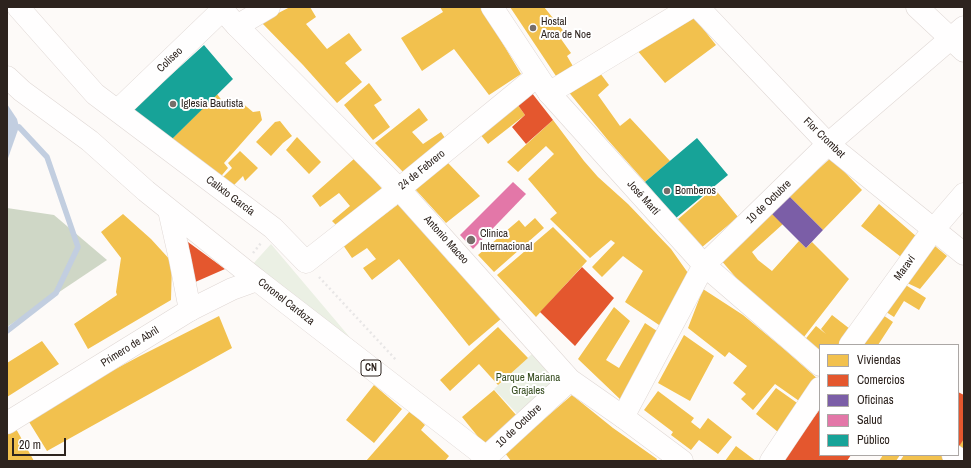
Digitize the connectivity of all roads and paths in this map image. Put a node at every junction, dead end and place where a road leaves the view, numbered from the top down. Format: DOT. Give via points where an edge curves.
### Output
graph roads {
  1 [pos="18,7"];
  2 [pos="269,7"];
  3 [pos="492,7"];
  4 [pos="691,7"];
  5 [pos="698,7"];
  6 [pos="917,7"];
  7 [pos="221,9"];
  8 [pos="237,26"];
  9 [pos="960,38"];
  10 [pos="7,77"];
  11 [pos="543,84"];
  12 [pos="118,110"];
  13 [pos="828,144"];
  14 [pos="399,189"];
  15 [pos="964,194"];
  16 [pos="168,210"];
  17 [pos="933,230"];
  18 [pos="964,254"];
  19 [pos="306,262"];
  20 [pos="704,265"];
  21 [pos="257,280"];
  22 [pos="190,310"];
  23 [pos="851,344"];
  24 [pos="819,364"];
  25 [pos="400,365"];
  26 [pos="570,380"];
  27 [pos="819,389"];
  28 [pos="623,417"];
  29 [pos="7,423"];
  30 [pos="486,460"];
  31 [pos="682,461"];
  32 [pos="771,461"];
  1 -- 12 [label="street, Calixto García" via="95,94"];
  2 -- 8 [label="street"];
  3 -- 11 [label="street, José Martí"];
  4 -- 11 [label="street, 24 de Febrero"];
  5 -- 13 [label="street, Flor Crombet"];
  6 -- 9 [label="street"];
  7 -- 8 [label="street, Antonio Maceo"];
  7 -- 12 [label="street, Coliseo"];
  8 -- 14 [label="street, Antonio Maceo"];
  9 -- 13 [label="street, 10 de Octubre"];
  10 -- 16 [label="street, Coronel Cardoza" via="90,141"];
  11 -- 14 [label="street, 24 de Febrero"];
  11 -- 20 [label="street, José Martí"];
  12 -- 19 [label="street, Calixto García" via="272,228"];
  13 -- 17 [label="street, Flor Crombet"];
  13 -- 20 [label="street, 10 de Octubre"];
  14 -- 19 [label="street, 24 de Febrero"];
  14 -- 26 [label="street, Antonio Maceo"];
  15 -- 17 [label="street, Maraví"];
  16 -- 21 [label="street, Coronel Cardoza"];
  16 -- 22 [label="street"];
  17 -- 18 [label="street, Flor Crombet"];
  17 -- 23 [label="street, Maraví"];
  19 -- 25 [label="path"];
  20 -- 24 [label="street, José Martí"];
  20 -- 28 [label="street, 10 de Octubre"];
  21 -- 22 [label="street, Primero de Abril" via="232,289"];
  21 -- 30 [label="street, Coronel Cardoza / CN"];
  22 -- 29 [label="street, Primero de Abril"];
  26 -- 28 [label="street, Antonio Maceo"];
  26 -- 30 [label="street, 10 de Octubre"];
  27 -- 32 [label="street"];
  28 -- 31 [label="street, Antonio Maceo"];
}
